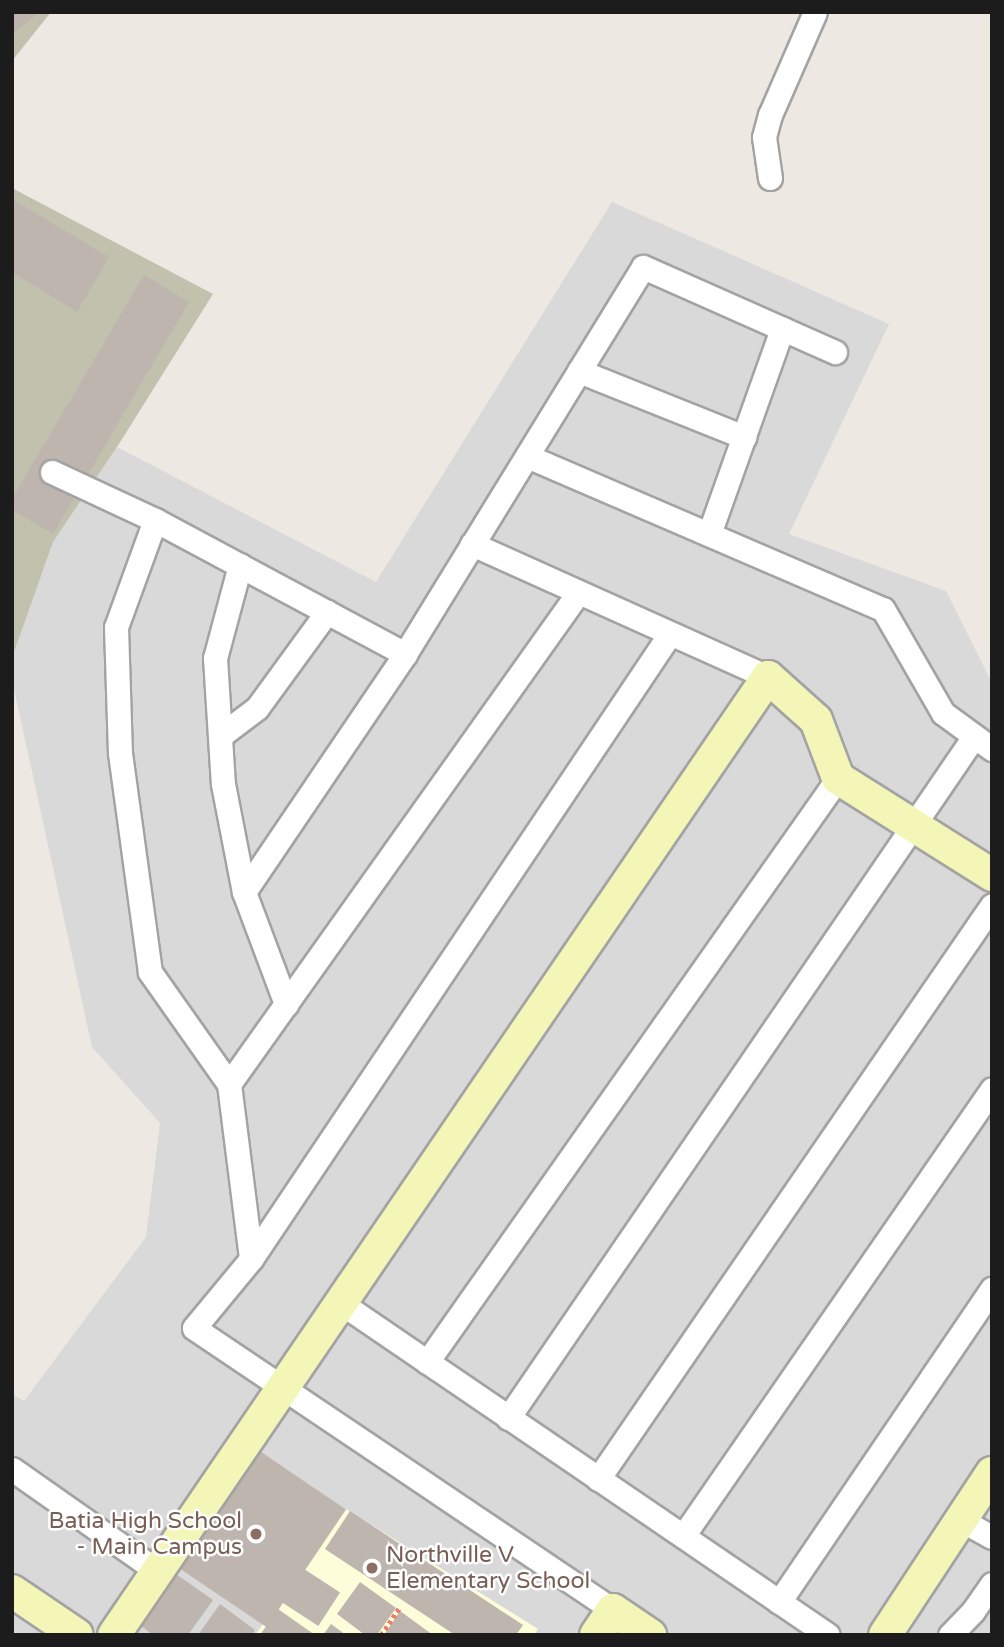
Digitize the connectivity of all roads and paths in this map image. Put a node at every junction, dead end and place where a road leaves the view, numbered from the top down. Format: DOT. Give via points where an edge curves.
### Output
graph roads {
  1 [pos="815,12"];
  2 [pos="769,178"];
  3 [pos="782,329"];
  4 [pos="835,352"];
  5 [pos="579,371"];
  6 [pos="744,437"];
  7 [pos="527,456"];
  8 [pos="52,472"];
  9 [pos="155,520"];
  10 [pos="709,534"];
  11 [pos="472,544"];
  12 [pos="240,565"];
  13 [pos="578,593"];
  14 [pos="327,612"];
  15 [pos="669,635"];
  16 [pos="405,653"];
  17 [pos="768,677"];
  18 [pos="220,736"];
  19 [pos="983,744"];
  20 [pos="838,778"];
  21 [pos="914,825"];
  22 [pos="992,875"];
  23 [pos="244,892"];
  24 [pos="992,905"];
  25 [pos="286,1004"];
  26 [pos="229,1084"];
  27 [pos="992,1089"];
  28 [pos="251,1259"];
  29 [pos="992,1289"];
  30 [pos="341,1303"];
  31 [pos="427,1362"];
  32 [pos="284,1386"];
  33 [pos="508,1418"];
  34 [pos="12,1469"];
  35 [pos="992,1473"];
  36 [pos="598,1479"];
  37 [pos="961,1520"];
  38 [pos="683,1536"];
  39 [pos="992,1537"];
  40 [pos="157,1572"];
  41 [pos="992,1584"];
  42 [pos="12,1591"];
  43 [pos="779,1602"];
  44 [pos="399,1608"];
  45 [pos="605,1623"];
  46 [pos="77,1635"];
  47 [pos="114,1635"];
  48 [pos="381,1635"];
  49 [pos="650,1635"];
  50 [pos="828,1635"];
  51 [pos="885,1635"];
  52 [pos="950,1635"];
  1 -- 2 [label="street" via="770,115 764,137"];
  3 -- 4 [label="street"];
  3 -- 5 [label="street" via="643,267"];
  3 -- 6 [label="street"];
  5 -- 6 [label="street"];
  5 -- 7 [label="street"];
  6 -- 10 [label="street"];
  7 -- 10 [label="street"];
  7 -- 11 [label="street"];
  8 -- 9 [label="street"];
  9 -- 12 [label="street"];
  9 -- 26 [label="street" via="116,627 120,753 150,972"];
  10 -- 19 [label="street" via="883,609 943,713"];
  11 -- 13 [label="street"];
  11 -- 16 [label="street"];
  12 -- 14 [label="street"];
  12 -- 18 [label="street" via="215,657"];
  13 -- 15 [label="street"];
  13 -- 25 [label="street"];
  14 -- 16 [label="street"];
  14 -- 18 [label="street" via="257,708"];
  15 -- 17 [label="street"];
  15 -- 28 [label="street"];
  16 -- 23 [label="street"];
  17 -- 20 [label="street" via="816,720"];
  17 -- 30 [label="street"];
  18 -- 23 [label="street" via="223,784"];
  19 -- 21 [label="street"];
  20 -- 21 [label="street"];
  20 -- 31 [label="street"];
  21 -- 22 [label="street"];
  21 -- 33 [label="street"];
  23 -- 25 [label="street"];
  24 -- 36 [label="street"];
  25 -- 26 [label="street"];
  26 -- 28 [label="street"];
  27 -- 38 [label="street"];
  28 -- 32 [label="street" via="194,1328"];
  29 -- 43 [label="street"];
  30 -- 31 [label="street"];
  30 -- 32 [label="street"];
  31 -- 33 [label="street"];
  32 -- 40 [label="street"];
  32 -- 45 [label="street"];
  33 -- 36 [label="street"];
  34 -- 40 [label="street"];
  35 -- 37 [label="street"];
  36 -- 38 [label="street"];
  37 -- 39 [label="street"];
  37 -- 51 [label="street"];
  38 -- 43 [label="street"];
  40 -- 47 [label="street"];
  41 -- 52 [label="street"];
  42 -- 46 [label="street"];
  43 -- 50 [label="street"];
  44 -- 48 [label="path"];
  45 -- 49 [label="street"];
}
